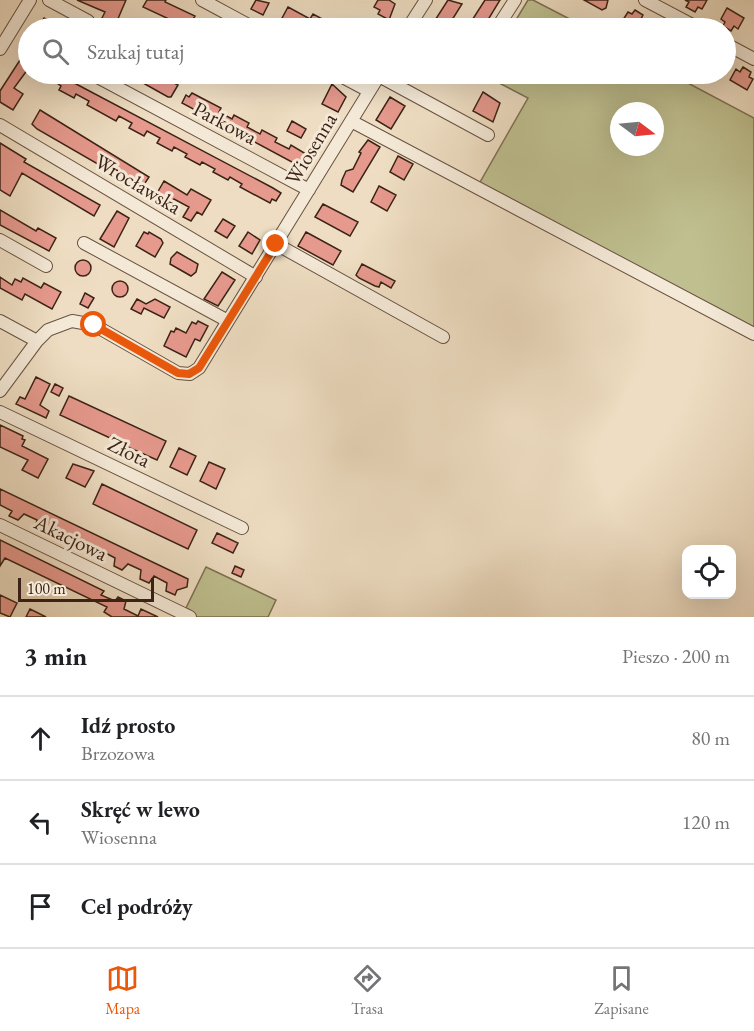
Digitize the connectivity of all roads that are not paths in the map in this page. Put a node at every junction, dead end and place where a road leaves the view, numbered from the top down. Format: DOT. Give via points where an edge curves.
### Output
graph roads {
  1 [pos="30,0"];
  2 [pos="49,0"];
  3 [pos="202,0"];
  4 [pos="426,0"];
  5 [pos="515,0"];
  6 [pos="645,0"];
  7 [pos="18,18"];
  8 [pos="18,18"];
  9 [pos="82,18"];
  10 [pos="235,18"];
  11 [pos="415,18"];
  12 [pos="503,18"];
  13 [pos="679,18"];
  14 [pos="1,44"];
  15 [pos="736,49"];
  16 [pos="754,59"];
  17 [pos="111,84"];
  18 [pos="356,84"];
  19 [pos="373,84"];
  20 [pos="395,84"];
  21 [pos="369,91"];
  22 [pos="351,121"];
  23 [pos="0,125"];
  24 [pos="488,135"];
  25 [pos="309,190"];
  26 [pos="0,240"];
  27 [pos="84,243"];
  28 [pos="276,244"];
  29 [pos="46,266"];
  30 [pos="256,277"];
  31 [pos="0,321"];
  32 [pos="228,321"];
  33 [pos="754,334"];
  34 [pos="443,337"];
  35 [pos="37,341"];
  36 [pos="0,391"];
  37 [pos="0,412"];
  38 [pos="0,525"];
  39 [pos="242,528"];
  40 [pos="190,617"];
  1 -- 7 [label="street"];
  2 -- 9 [label="street"];
  3 -- 10 [label="street"];
  4 -- 11 [label="street"];
  5 -- 12 [label="street"];
  6 -- 13 [label="street"];
  8 -- 14 [label="street"];
  15 -- 16 [label="street"];
  17 -- 25 [label="street, Parkowa"];
  18 -- 21 [label="street"];
  19 -- 21 [label="street, Wiosenna"];
  20 -- 24 [label="street"];
  21 -- 22 [label="street, Wiosenna"];
  22 -- 25 [label="street, Wiosenna"];
  22 -- 33 [label="street"];
  23 -- 30 [label="street, Wrocławska"];
  25 -- 28 [label="street, Wiosenna"];
  26 -- 29 [label="street"];
  27 -- 32 [label="street"];
  28 -- 30 [label="street, Wiosenna"];
  28 -- 34 [label="street"];
  30 -- 32 [label="street, Wiosenna"];
  31 -- 35 [label="street"];
  32 -- 35 [label="street, Wiosenna" via="199,368 189,374 178,373 81,321 58,324"];
  35 -- 36 [label="street"];
  37 -- 39 [label="street, Złota"];
  38 -- 40 [label="street, Akacjowa"];
}
